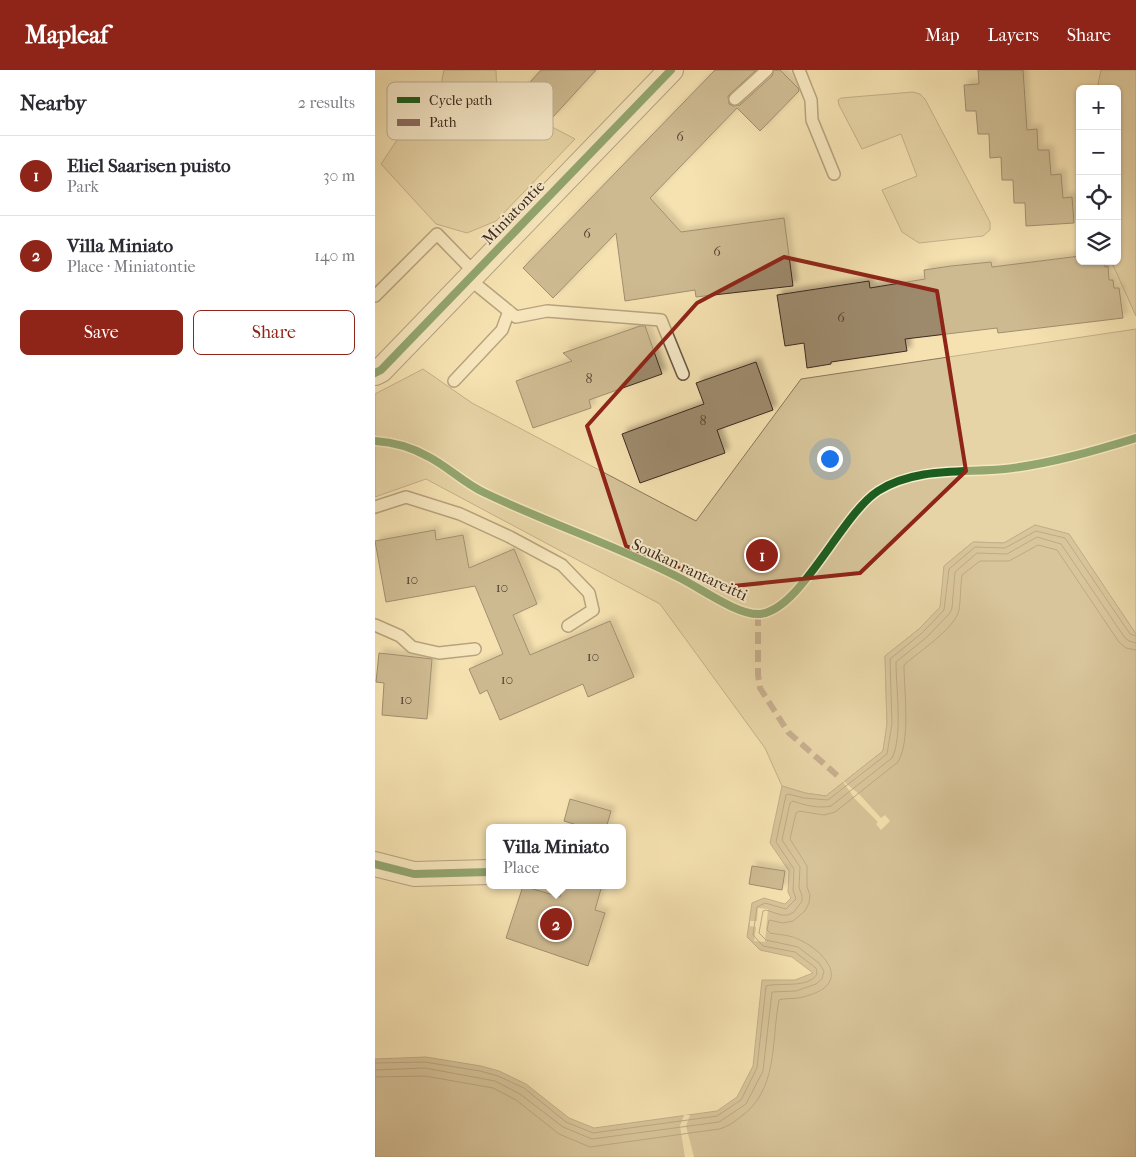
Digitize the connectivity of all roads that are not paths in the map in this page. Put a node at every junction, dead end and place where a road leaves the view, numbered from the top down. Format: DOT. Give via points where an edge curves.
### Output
graph roads {
  1 [pos="671,70"];
  2 [pos="767,70"];
  3 [pos="799,70"];
  4 [pos="735,99"];
  5 [pos="834,174"];
  6 [pos="471,275"];
  7 [pos="375,296"];
  8 [pos="509,311"];
  9 [pos="375,373"];
  10 [pos="683,374"];
  11 [pos="454,381"];
  12 [pos="375,507"];
  13 [pos="375,625"];
  14 [pos="568,626"];
  15 [pos="475,649"];
  16 [pos="375,864"];
  17 [pos="486,872"];
  1 -- 6 [label="street, Miniatontie"];
  2 -- 4 [label="lane"];
  3 -- 5 [label="lane" via="811,100 812,120"];
  6 -- 7 [label="lane" via="437,234"];
  6 -- 8 [label="lane"];
  6 -- 9 [label="street, Miniatontie"];
  8 -- 10 [label="lane" via="516,317 547,311 661,320"];
  8 -- 11 [label="lane" via="502,330"];
  12 -- 14 [label="lane" via="406,497 460,514 562,565 589,593 593,610"];
  13 -- 15 [label="lane" via="400,636 412,647 439,653"];
  16 -- 17 [label="street" via="414,874"];
}
